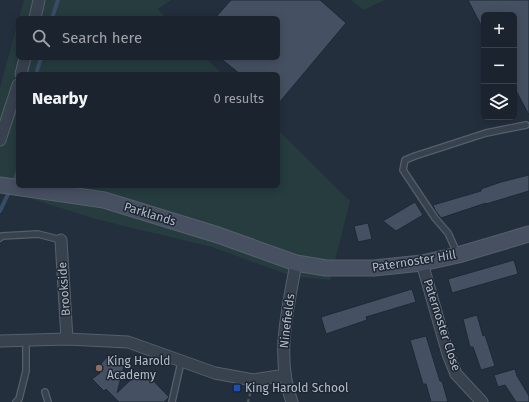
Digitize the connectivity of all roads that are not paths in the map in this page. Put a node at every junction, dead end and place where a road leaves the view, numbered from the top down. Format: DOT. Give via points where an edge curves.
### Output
graph roads {
  1 [pos="39,0"];
  2 [pos="35,16"];
  3 [pos="24,60"];
  4 [pos="22,72"];
  5 [pos="16,91"];
  6 [pos="526,125"];
  7 [pos="0,140"];
  8 [pos="2,185"];
  9 [pos="16,187"];
  10 [pos="26,188"];
  11 [pos="529,234"];
  12 [pos="0,238"];
  13 [pos="61,240"];
  14 [pos="458,255"];
  15 [pos="422,262"];
  16 [pos="296,263"];
  17 [pos="26,339"];
  18 [pos="67,339"];
  19 [pos="0,341"];
  20 [pos="181,362"];
  21 [pos="285,376"];
  22 [pos="45,392"];
  23 [pos="16,402"];
  24 [pos="48,402"];
  25 [pos="172,402"];
  26 [pos="292,402"];
  27 [pos="482,402"];
  1 -- 2 [label="street"];
  3 -- 4 [label="street"];
  5 -- 7 [label="street"];
  6 -- 14 [label="lane" via="486,133 405,160 403,170 448,233"];
  8 -- 9 [label="street, Parklands"];
  10 -- 16 [label="street, Parklands" via="104,200 218,235"];
  11 -- 14 [label="street, Paternoster Hill"];
  12 -- 13 [label="lane" via="7,235 38,234"];
  13 -- 18 [label="street, Brookside"];
  14 -- 15 [label="street, Paternoster Hill"];
  15 -- 16 [label="street, Paternoster Hill" via="350,269"];
  15 -- 27 [label="street, Paternoster Close" via="456,374"];
  16 -- 21 [label="street, Ninefields" via="285,323"];
  17 -- 18 [label="street"];
  17 -- 19 [label="street"];
  17 -- 23 [label="lane" via="26,371"];
  18 -- 20 [label="street" via="128,342"];
  20 -- 21 [label="street" via="215,373 253,380"];
  20 -- 25 [label="lane"];
  21 -- 26 [label="street, Ninefields"];
  22 -- 24 [label="lane"];
}
